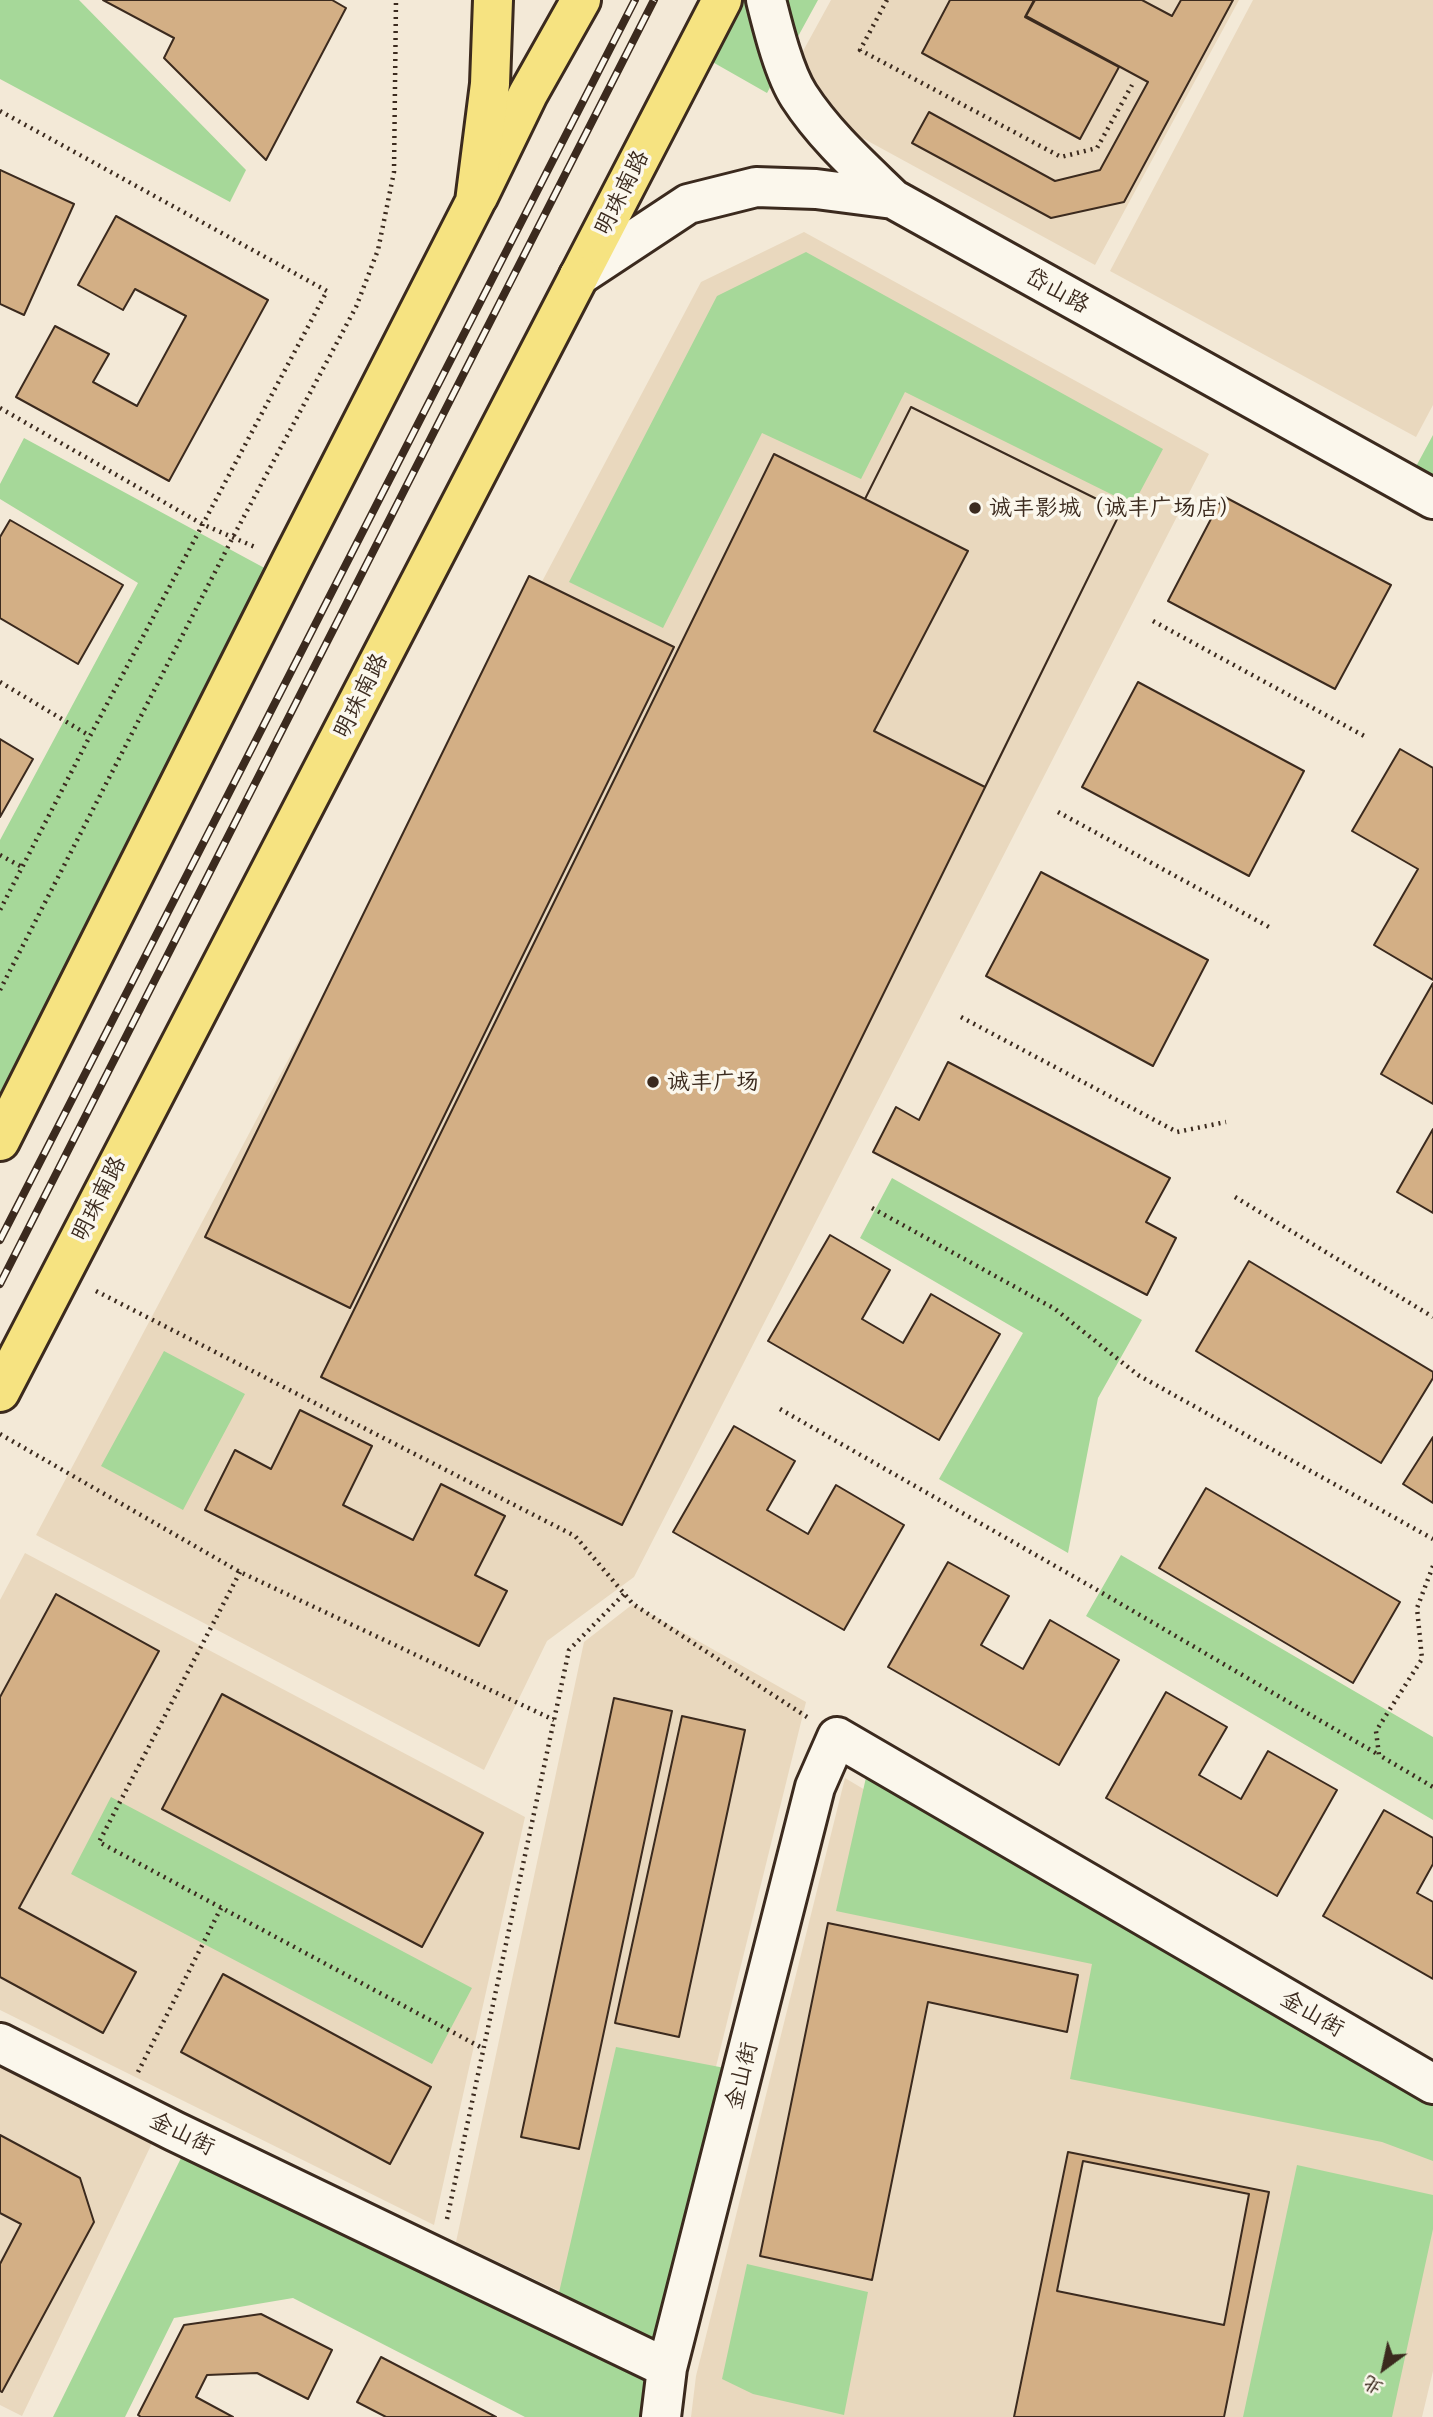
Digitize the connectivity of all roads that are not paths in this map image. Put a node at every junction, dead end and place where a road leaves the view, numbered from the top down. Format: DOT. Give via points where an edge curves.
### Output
graph roads {
  1 [pos="493,0"];
  2 [pos="581,0"];
  3 [pos="722,0"];
  4 [pos="765,0"];
  5 [pos="893,200"];
  6 [pos="475,202"];
  7 [pos="579,276"];
  8 [pos="1433,499"];
  9 [pos="0,1141"];
  10 [pos="0,1392"];
  11 [pos="0,2043"];
  12 [pos="1433,2084"];
  13 [pos="667,2368"];
  14 [pos="661,2417"];
  1 -- 6 [label="main road" via="491,84"];
  2 -- 6 [label="main road"];
  3 -- 7 [label="main road, 明珠南路"];
  4 -- 5 [label="street, 岱山路" via="798,94 835,144"];
  5 -- 7 [label="street" via="816,189 756,187 688,204"];
  5 -- 8 [label="street, 岱山路"];
  6 -- 9 [label="main road"];
  7 -- 10 [label="main road, 明珠南路"];
  11 -- 13 [label="street, 金山街"];
  12 -- 13 [label="street, 金山街" via="837,1737 815,1787"];
  13 -- 14 [label="street"];
}
